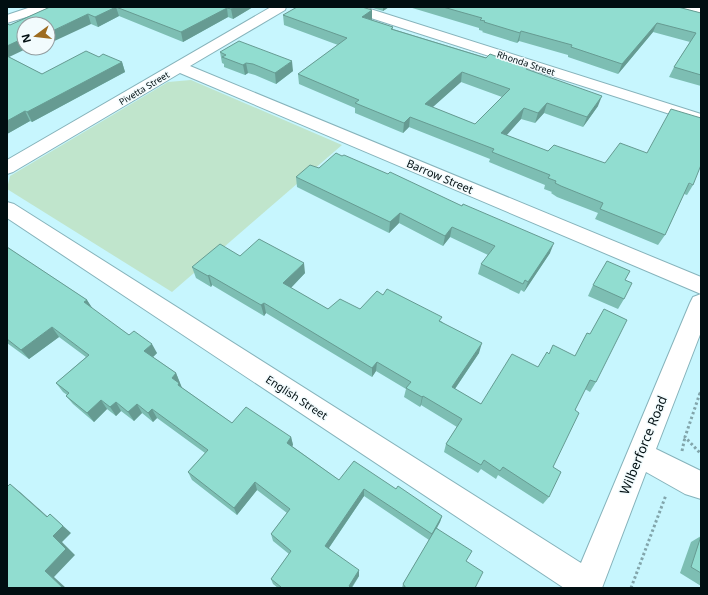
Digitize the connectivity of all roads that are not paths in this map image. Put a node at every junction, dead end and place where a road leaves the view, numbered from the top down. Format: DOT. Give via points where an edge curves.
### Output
graph roads {
  1 [pos="44,7"];
  2 [pos="280,7"];
  3 [pos="351,7"];
  4 [pos="687,7"];
  5 [pos="701,11"];
  6 [pos="7,19"];
  7 [pos="179,66"];
  8 [pos="701,119"];
  9 [pos="7,168"];
  10 [pos="7,210"];
  11 [pos="701,286"];
  12 [pos="701,303"];
  13 [pos="642,447"];
  14 [pos="688,459"];
  15 [pos="701,485"];
  16 [pos="587,586"];
  1 -- 6 [label="street"];
  2 -- 7 [label="street, Pivetta Street"];
  3 -- 8 [label="street, Rhonda Street"];
  4 -- 5 [label="street"];
  7 -- 9 [label="street, Pivetta Street"];
  7 -- 11 [label="street, Barrow Street"];
  10 -- 16 [label="street, English Street"];
  12 -- 13 [label="street, Wilberforce Road"];
  13 -- 14 [label="street"];
  13 -- 16 [label="street, Wilberforce Road"];
  14 -- 15 [label="street"];
}
